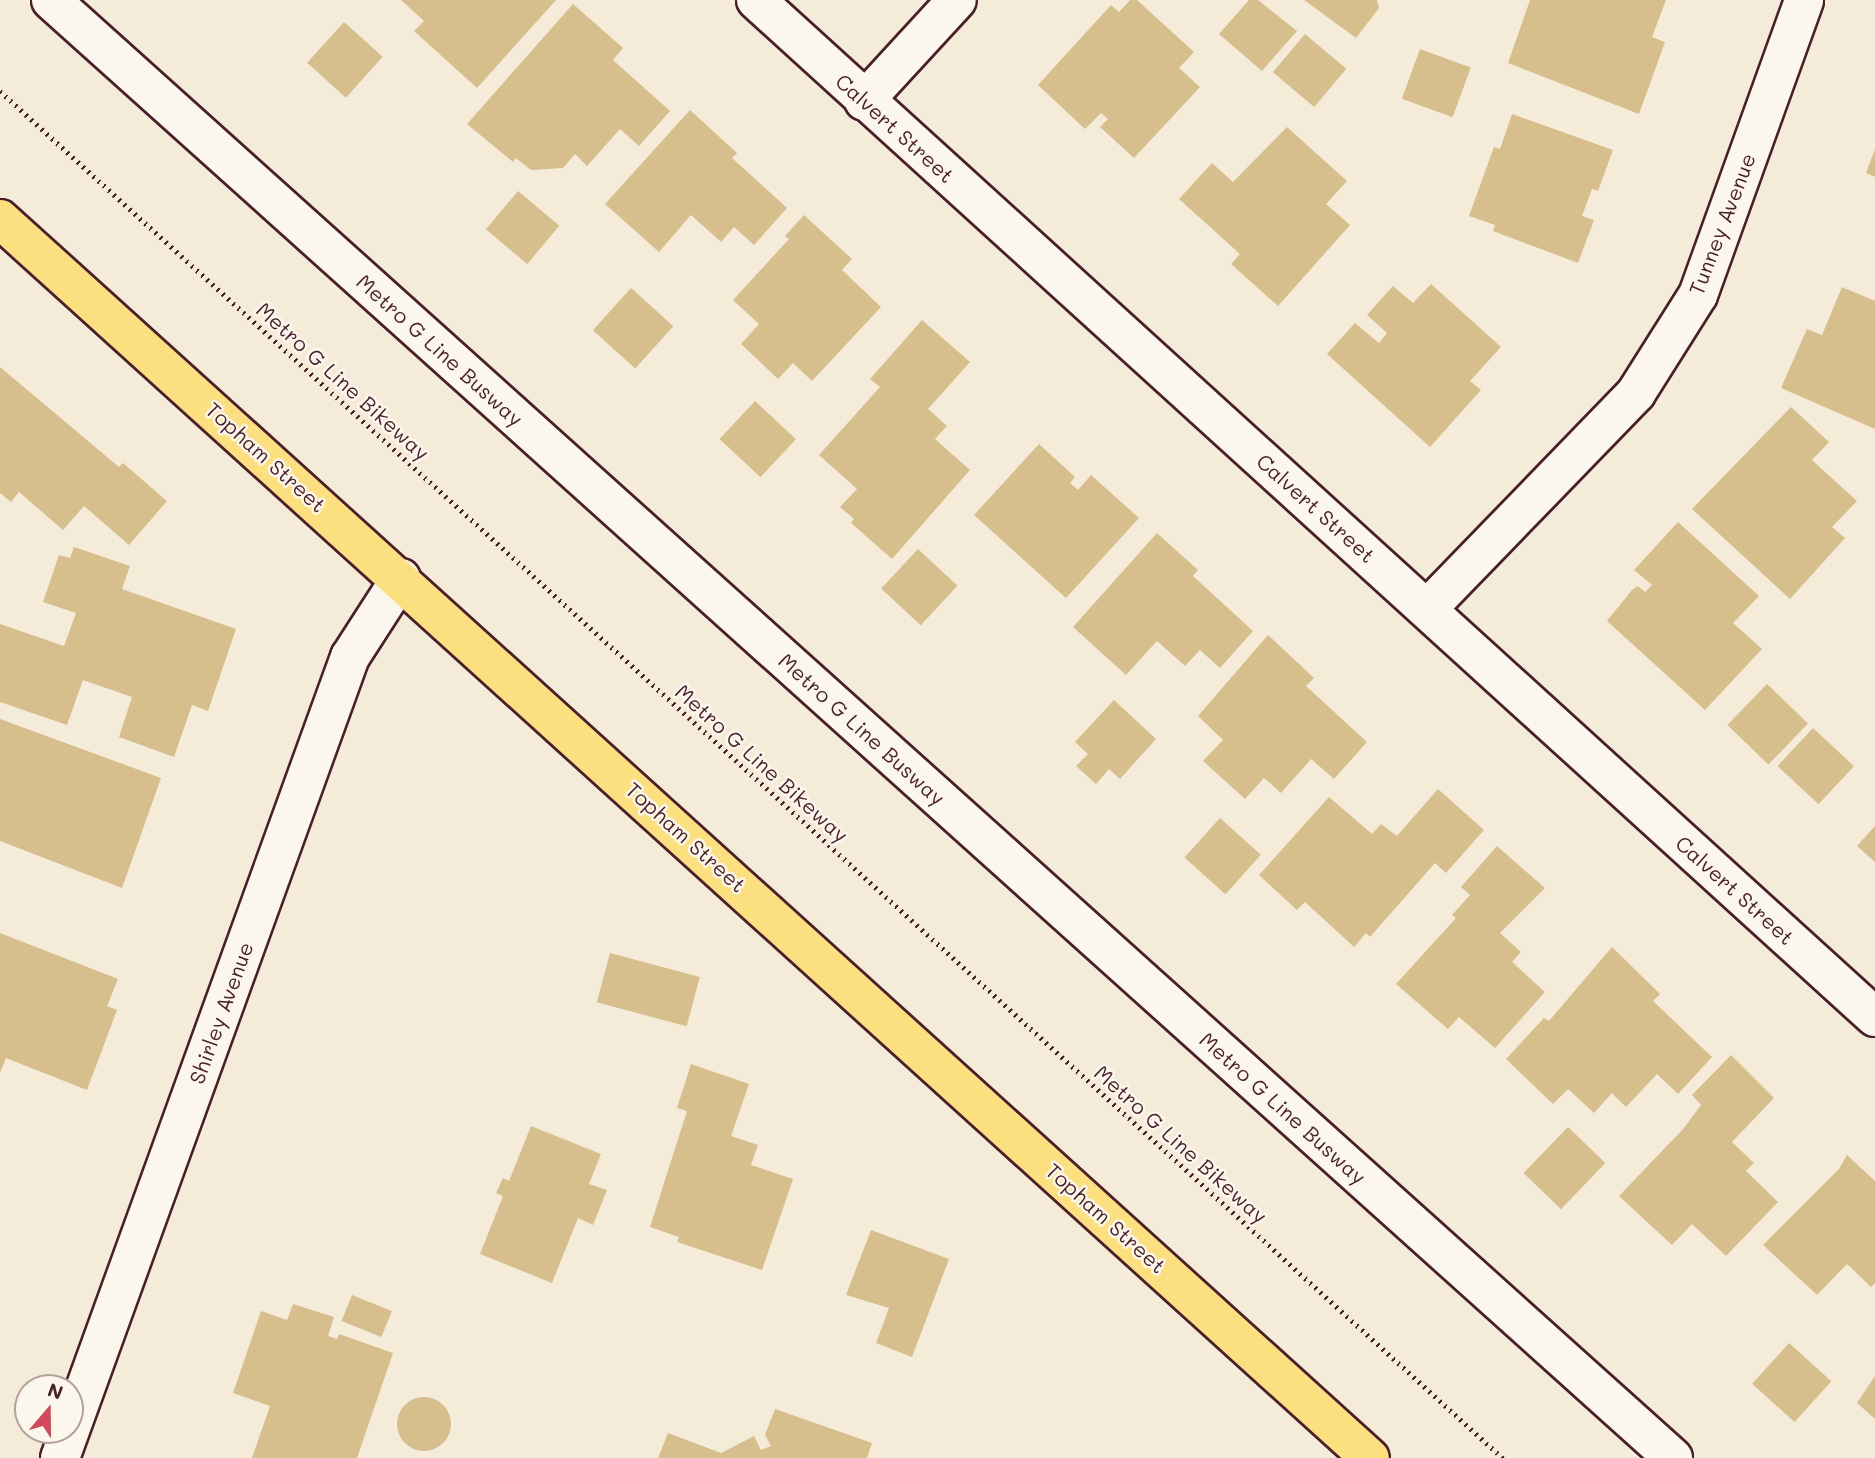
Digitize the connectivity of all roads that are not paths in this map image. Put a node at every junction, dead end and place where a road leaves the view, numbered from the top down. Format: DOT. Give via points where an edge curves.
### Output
graph roads {
  1 [pos="51,0"];
  2 [pos="756,0"];
  3 [pos="957,0"];
  4 [pos="1804,0"];
  5 [pos="864,101"];
  6 [pos="0,219"];
  7 [pos="401,578"];
  8 [pos="1427,609"];
  9 [pos="1875,1017"];
  10 [pos="60,1458"];
  11 [pos="1370,1458"];
  12 [pos="1672,1458"];
  1 -- 12 [label="street, Metro G Line Busway"];
  2 -- 5 [label="street, Calvert Street"];
  3 -- 5 [label="street"];
  4 -- 8 [label="street, Tunney Avenue" via="1698,295 1636,393"];
  5 -- 8 [label="street, Calvert Street"];
  6 -- 7 [label="main road, Topham Street"];
  7 -- 10 [label="street, Shirley Avenue" via="350,657"];
  7 -- 11 [label="main road, Topham Street"];
  8 -- 9 [label="street, Calvert Street"];
}
